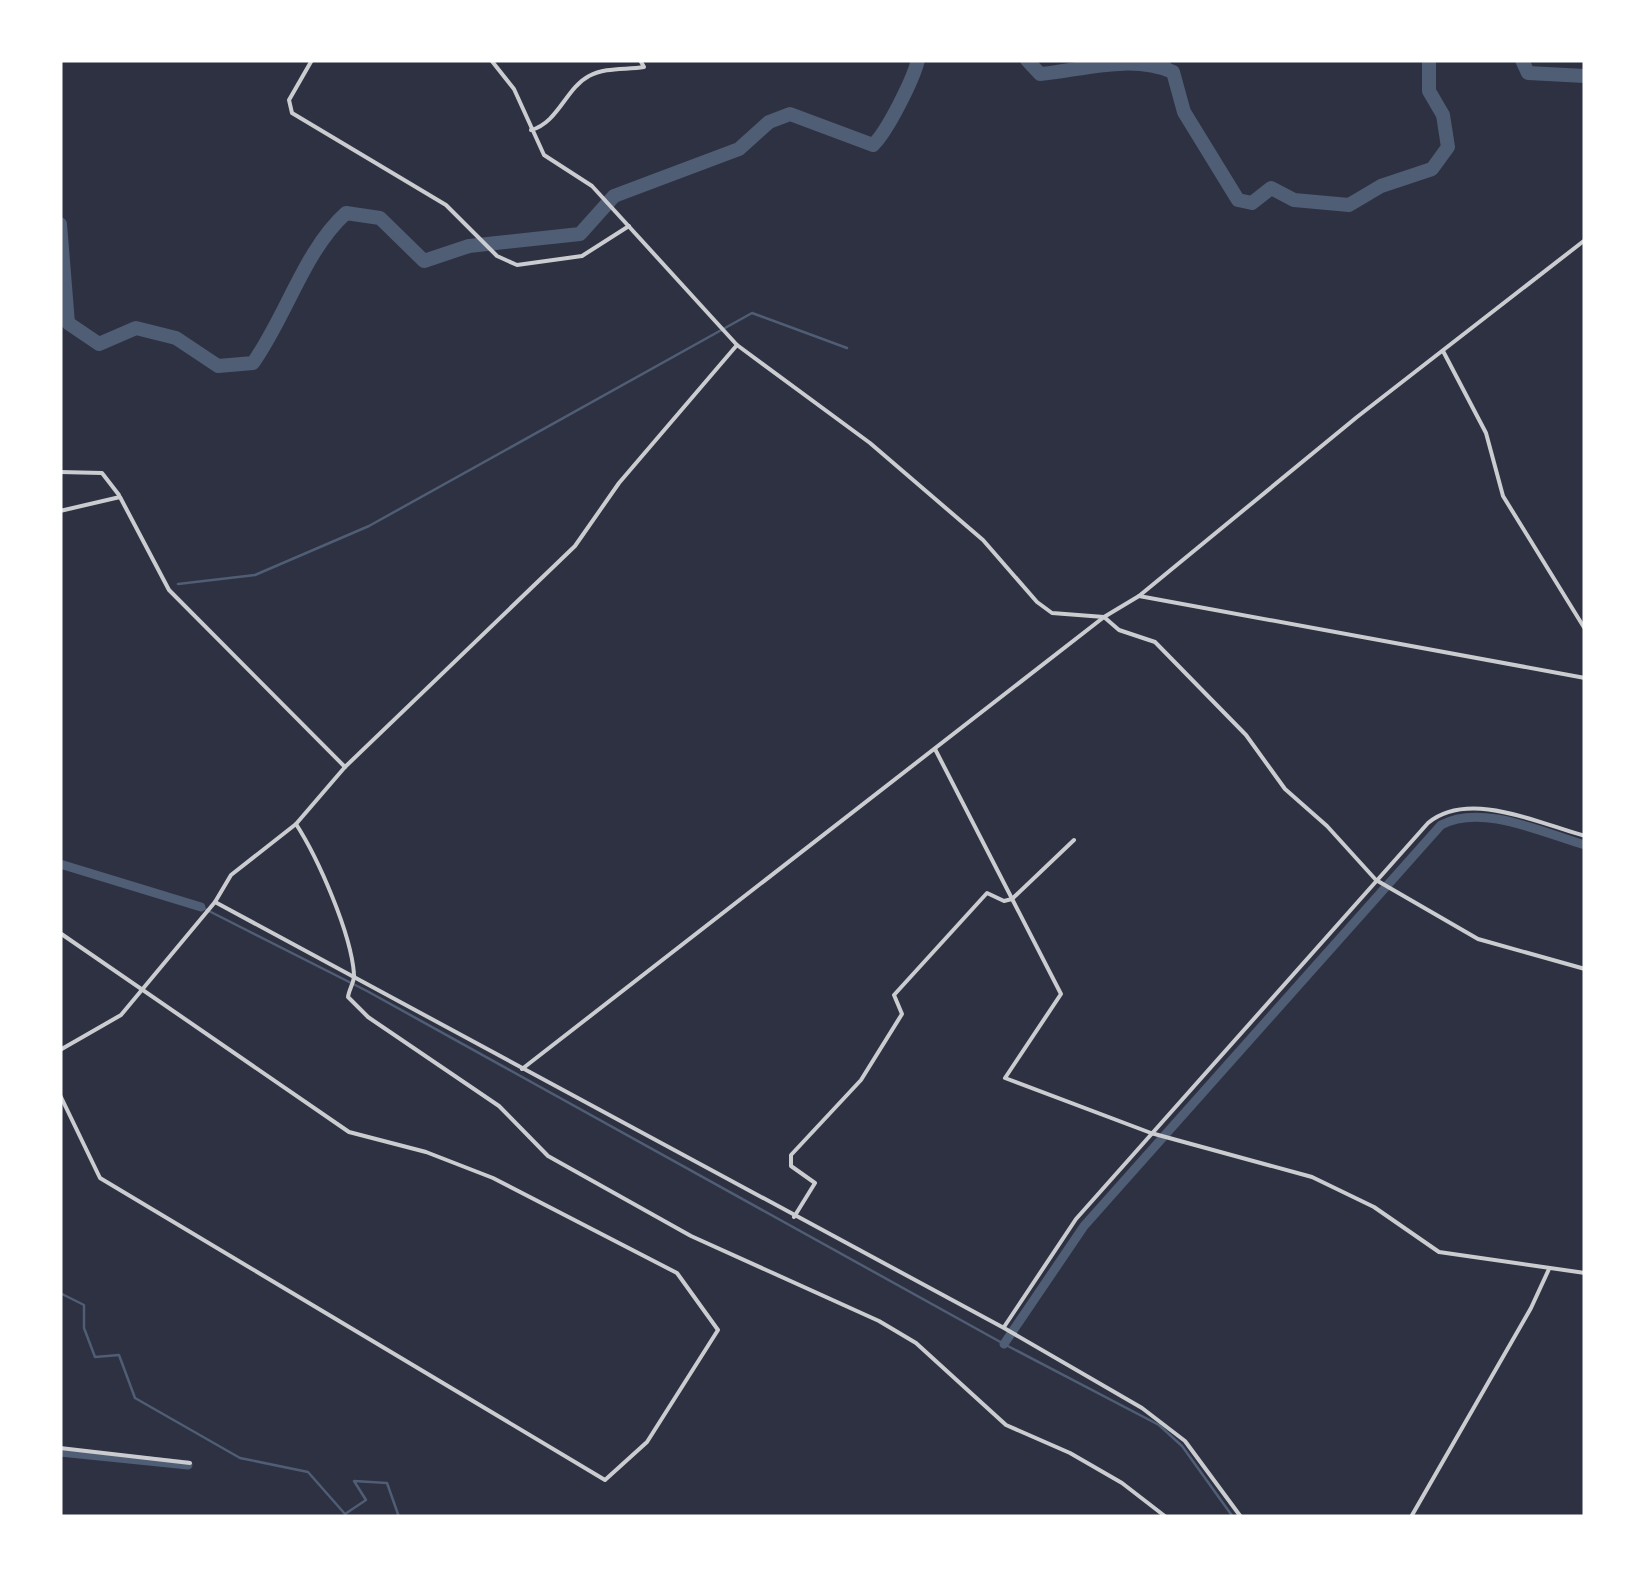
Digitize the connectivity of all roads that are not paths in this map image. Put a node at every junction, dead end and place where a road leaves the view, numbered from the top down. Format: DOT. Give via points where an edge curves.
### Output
graph roads {
  1 [pos="312,60"];
  2 [pos="491,60"];
  3 [pos="640,60"];
  4 [pos="531,130"];
  5 [pos="631,225"];
  6 [pos="1585,240"];
  7 [pos="738,345"];
  8 [pos="1443,351"];
  9 [pos="60,472"];
  10 [pos="120,496"];
  11 [pos="60,511"];
  12 [pos="1139,596"];
  13 [pos="1104,617"];
  14 [pos="1585,629"];
  15 [pos="1585,678"];
  16 [pos="935,749"];
  17 [pos="346,767"];
  18 [pos="296,824"];
  19 [pos="1585,836"];
  20 [pos="1074,840"];
  21 [pos="1376,880"];
  22 [pos="1012,899"];
  23 [pos="214,902"];
  24 [pos="60,933"];
  25 [pos="1585,969"];
  26 [pos="353,982"];
  27 [pos="142,990"];
  28 [pos="60,1050"];
  29 [pos="522,1068"];
  30 [pos="60,1096"];
  31 [pos="1152,1133"];
  32 [pos="794,1217"];
  33 [pos="1549,1269"];
  34 [pos="1585,1273"];
  35 [pos="1004,1328"];
  36 [pos="60,1448"];
  37 [pos="190,1463"];
  38 [pos="1166,1517"];
  39 [pos="1241,1517"];
  40 [pos="1412,1517"];
  1 -- 5 [label="street" via="289,100 292,113 446,204 497,256 516,265 582,256"];
  2 -- 4 [label="street" via="514,90"];
  3 -- 4 [label="street" via="644,67 582,80"];
  4 -- 5 [label="street" via="544,155 592,186"];
  5 -- 7 [label="street"];
  6 -- 8 [label="street"];
  7 -- 13 [label="street" via="983,540 1037,602 1052,613"];
  7 -- 17 [label="street" via="574,546"];
  8 -- 12 [label="street"];
  8 -- 14 [label="street" via="1486,433 1503,496"];
  9 -- 10 [label="street" via="102,473"];
  10 -- 11 [label="street"];
  10 -- 17 [label="street" via="169,590"];
  12 -- 13 [label="street"];
  12 -- 15 [label="street"];
  13 -- 16 [label="street"];
  13 -- 21 [label="street" via="1119,630 1155,642 1197,681 1285,789"];
  16 -- 22 [label="street"];
  16 -- 29 [label="street"];
  17 -- 18 [label="street"];
  18 -- 23 [label="street" via="231,875"];
  18 -- 26 [label="street"];
  19 -- 21 [label="street" via="1487,810 1450,810 1428,823"];
  20 -- 22 [label="street"];
  21 -- 25 [label="street" via="1478,939"];
  21 -- 31 [label="street"];
  22 -- 31 [label="street" via="1060,994 1005,1078"];
  22 -- 32 [label="street" via="987,894 894,995 902,1014 883,1049 792,1155 791,1166 815,1184"];
  23 -- 26 [label="street"];
  23 -- 27 [label="street"];
  24 -- 27 [label="street"];
  26 -- 29 [label="street"];
  26 -- 38 [label="street" via="352,1004 499,1106 548,1156 690,1236 880,1321 916,1343 1006,1426 1122,1483"];
  27 -- 28 [label="street" via="120,1014"];
  27 -- 30 [label="street" via="349,1132 494,1178 676,1273 718,1330 647,1442 605,1480 366,1340 100,1178"];
  29 -- 32 [label="street"];
  31 -- 33 [label="street" via="1312,1177 1374,1207 1438,1252"];
  31 -- 35 [label="street" via="1063,1236"];
  32 -- 35 [label="street"];
  33 -- 34 [label="street"];
  33 -- 40 [label="street"];
  35 -- 39 [label="street" via="1171,1428"];
  36 -- 37 [label="street"];
}
